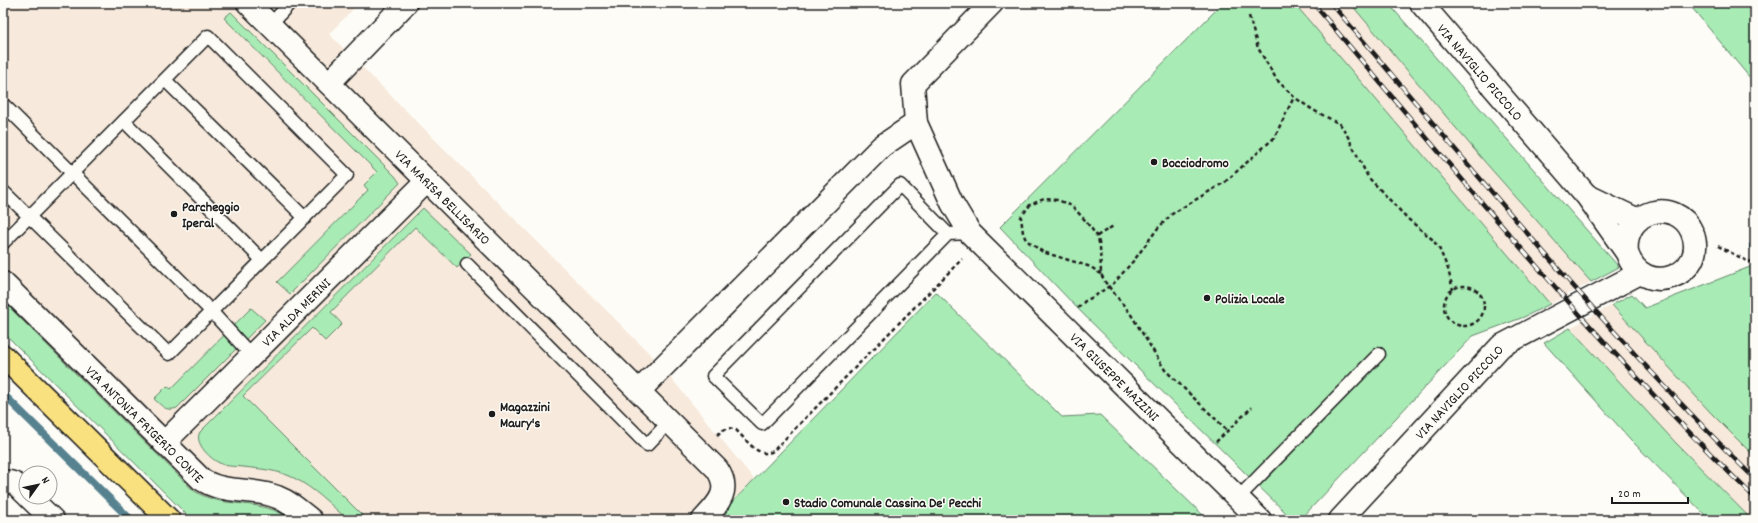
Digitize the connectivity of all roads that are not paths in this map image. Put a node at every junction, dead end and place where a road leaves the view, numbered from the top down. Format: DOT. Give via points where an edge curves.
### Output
graph roads {
  1 [pos="248,3"];
  2 [pos="290,3"];
  3 [pos="406,3"];
  4 [pos="992,3"];
  5 [pos="1421,3"];
  6 [pos="270,25"];
  7 [pos="165,80"];
  8 [pos="328,83"];
  9 [pos="3,104"];
  10 [pos="124,122"];
  11 [pos="916,123"];
  12 [pos="72,173"];
  13 [pos="427,181"];
  14 [pos="3,191"];
  15 [pos="1587,196"];
  16 [pos="29,217"];
  17 [pos="305,218"];
  18 [pos="1638,220"];
  19 [pos="970,233"];
  20 [pos="948,234"];
  21 [pos="3,243"];
  22 [pos="1627,253"];
  23 [pos="262,260"];
  24 [pos="467,264"];
  25 [pos="1640,273"];
  26 [pos="3,283"];
  27 [pos="211,312"];
  28 [pos="1378,354"];
  29 [pos="3,356"];
  30 [pos="251,356"];
  31 [pos="638,391"];
  32 [pos="669,422"];
  33 [pos="164,443"];
  34 [pos="1238,498"];
  35 [pos="37,505"];
  36 [pos="53,520"];
  37 [pos="169,520"];
  38 [pos="311,520"];
  39 [pos="703,520"];
  40 [pos="1260,520"];
  41 [pos="1340,520"];
  1 -- 6 [label="street, VIA MARISA BELLISARIO"];
  2 -- 6 [label="lane"];
  3 -- 8 [label="street"];
  4 -- 11 [label="street, VIA GIUSEPPE MAZZINI" via="913,84"];
  5 -- 15 [label="street, VIA NAVIGLIO PICCOLO"];
  6 -- 8 [label="street, VIA MARISA BELLISARIO"];
  7 -- 10 [label="lane"];
  7 -- 17 [label="lane"];
  7 -- 17 [label="lane" via="208,36 347,175"];
  8 -- 13 [label="street, VIA MARISA BELLISARIO"];
  9 -- 12 [label="lane"];
  10 -- 12 [label="lane"];
  10 -- 23 [label="lane"];
  11 -- 19 [label="street, VIA GIUSEPPE MAZZINI" via="952,203"];
  11 -- 31 [label="street" via="882,146"];
  12 -- 16 [label="lane"];
  12 -- 27 [label="lane"];
  13 -- 30 [label="street, VIA ALDA MERINI"];
  13 -- 31 [label="street, VIA MARISA BELLISARIO"];
  14 -- 16 [label="lane"];
  15 -- 18 [label="street, VIA NAVIGLIO PICCOLO"];
  15 -- 22 [label="street, VIA NAVIGLIO PICCOLO"];
  16 -- 21 [label="lane"];
  16 -- 27 [label="lane" via="170,354"];
  17 -- 23 [label="lane"];
  18 -- 22 [label="street" via="1628,235"];
  18 -- 25 [label="street" via="1647,214 1657,212 1668,212 1678,216 1692,232 1694,251 1685,269 1669,279 1649,278"];
  19 -- 20 [label="lane"];
  19 -- 34 [label="street, VIA GIUSEPPE MAZZINI"];
  20 -- 20 [label="lane" via="900,185 713,376 762,424"];
  22 -- 25 [label="street, VIA NAVIGLIO PICCOLO"];
  23 -- 27 [label="lane"];
  24 -- 32 [label="lane" via="647,445"];
  25 -- 41 [label="street, VIA NAVIGLIO PICCOLO" via="1501,346"];
  26 -- 33 [label="street, VIA ANTONIA FRIGERIO CONTE"];
  27 -- 30 [label="lane"];
  28 -- 34 [label="lane"];
  29 -- 37 [label="main road"];
  30 -- 33 [label="street, VIA ALDA MERINI"];
  31 -- 32 [label="street"];
  32 -- 39 [label="street" via="717,469 721,477 721,499"];
  33 -- 38 [label="street, VIA ANTONIA FRIGERIO CONTE" via="209,484 217,488 277,496 294,505"];
  34 -- 40 [label="street, VIA GIUSEPPE MAZZINI"];
  35 -- 36 [label="street"];
}
